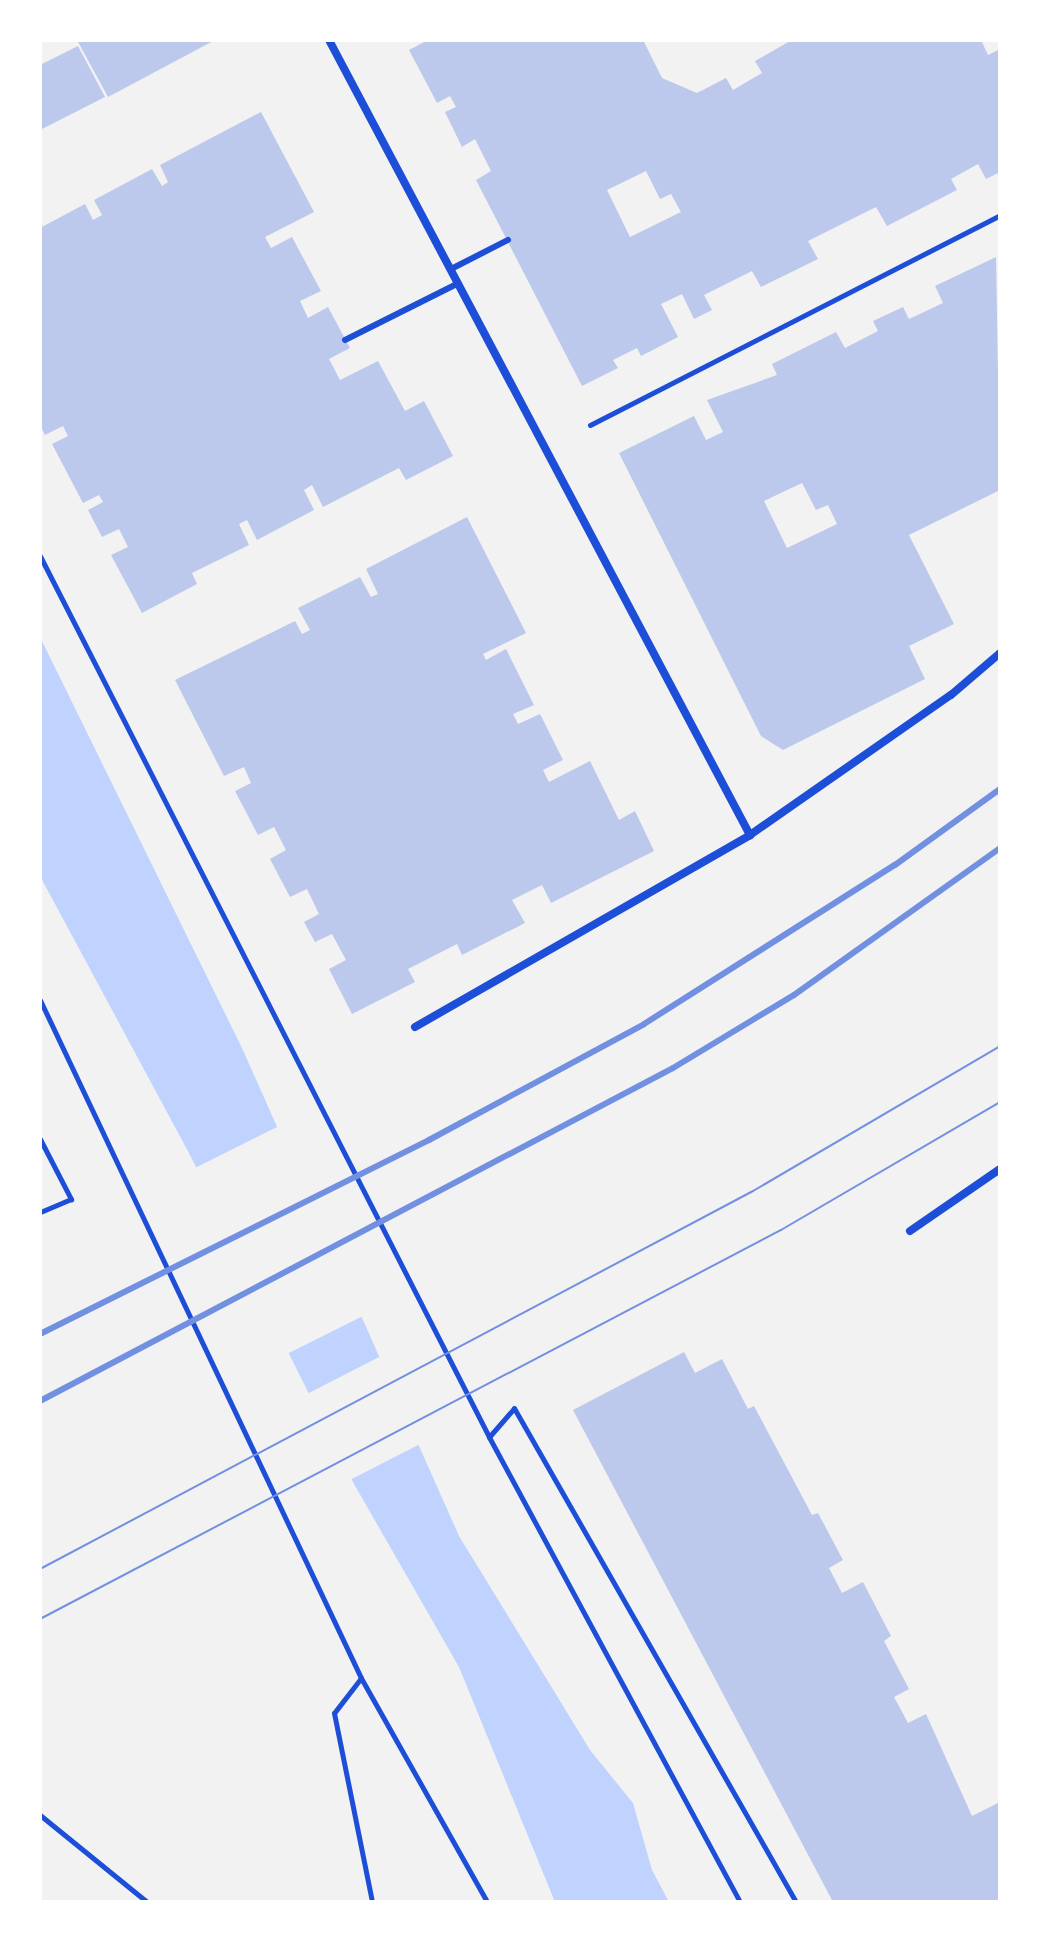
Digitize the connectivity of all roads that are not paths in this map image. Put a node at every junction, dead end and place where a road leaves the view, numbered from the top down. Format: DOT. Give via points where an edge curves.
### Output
graph roads {
  1 [pos="329,40"];
  2 [pos="508,240"];
  3 [pos="451,269"];
  4 [pos="457,284"];
  5 [pos="345,340"];
  6 [pos="1000,653"];
  7 [pos="750,835"];
  8 [pos="415,1027"];
  9 [pos="1000,1169"];
  10 [pos="910,1231"];
  1 -- 3 [label="street"];
  2 -- 3 [label="lane"];
  3 -- 4 [label="street"];
  4 -- 5 [label="lane"];
  4 -- 7 [label="street"];
  6 -- 7 [label="street" via="951,695"];
  7 -- 8 [label="street"];
  9 -- 10 [label="street"];
}
